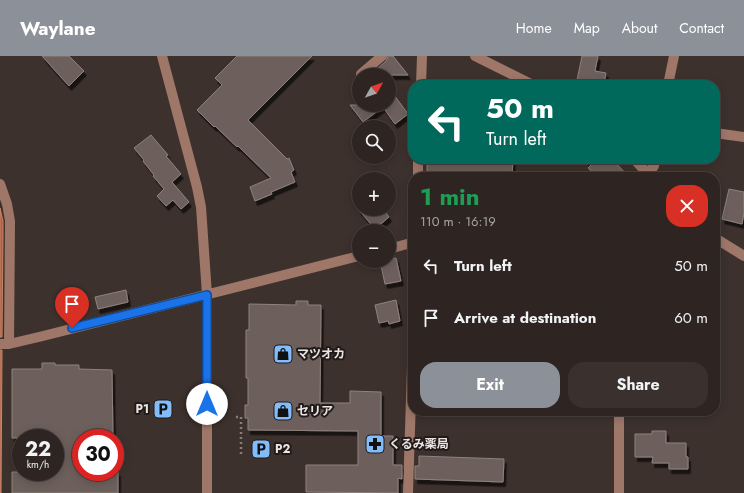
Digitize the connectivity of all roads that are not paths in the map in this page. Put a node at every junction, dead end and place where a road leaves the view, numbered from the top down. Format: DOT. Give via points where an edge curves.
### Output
graph roads {
  1 [pos="162,56"];
  2 [pos="382,56"];
  3 [pos="422,56"];
  4 [pos="475,56"];
  5 [pos="674,56"];
  6 [pos="368,68"];
  7 [pos="421,80"];
  8 [pos="523,80"];
  9 [pos="669,80"];
  10 [pos="720,134"];
  11 [pos="744,137"];
  12 [pos="638,164"];
  13 [pos="645,172"];
  14 [pos="0,184"];
  15 [pos="720,241"];
  16 [pos="408,244"];
  17 [pos="396,247"];
  18 [pos="744,256"];
  19 [pos="352,258"];
  20 [pos="207,295"];
  21 [pos="5,344"];
  22 [pos="410,416"];
  23 [pos="619,416"];
  24 [pos="207,493"];
  25 [pos="408,493"];
  26 [pos="619,493"];
  1 -- 20 [label="street" via="200,197"];
  2 -- 6 [label="street"];
  3 -- 7 [label="street"];
  4 -- 8 [label="street"];
  5 -- 9 [label="street"];
  10 -- 11 [label="street"];
  12 -- 13 [label="street"];
  14 -- 21 [label="street" via="10,221"];
  15 -- 18 [label="street"];
  16 -- 17 [label="street"];
  19 -- 20 [label="street"];
  20 -- 21 [label="street"];
  20 -- 24 [label="street"];
  22 -- 25 [label="street"];
  23 -- 26 [label="street"];
}
